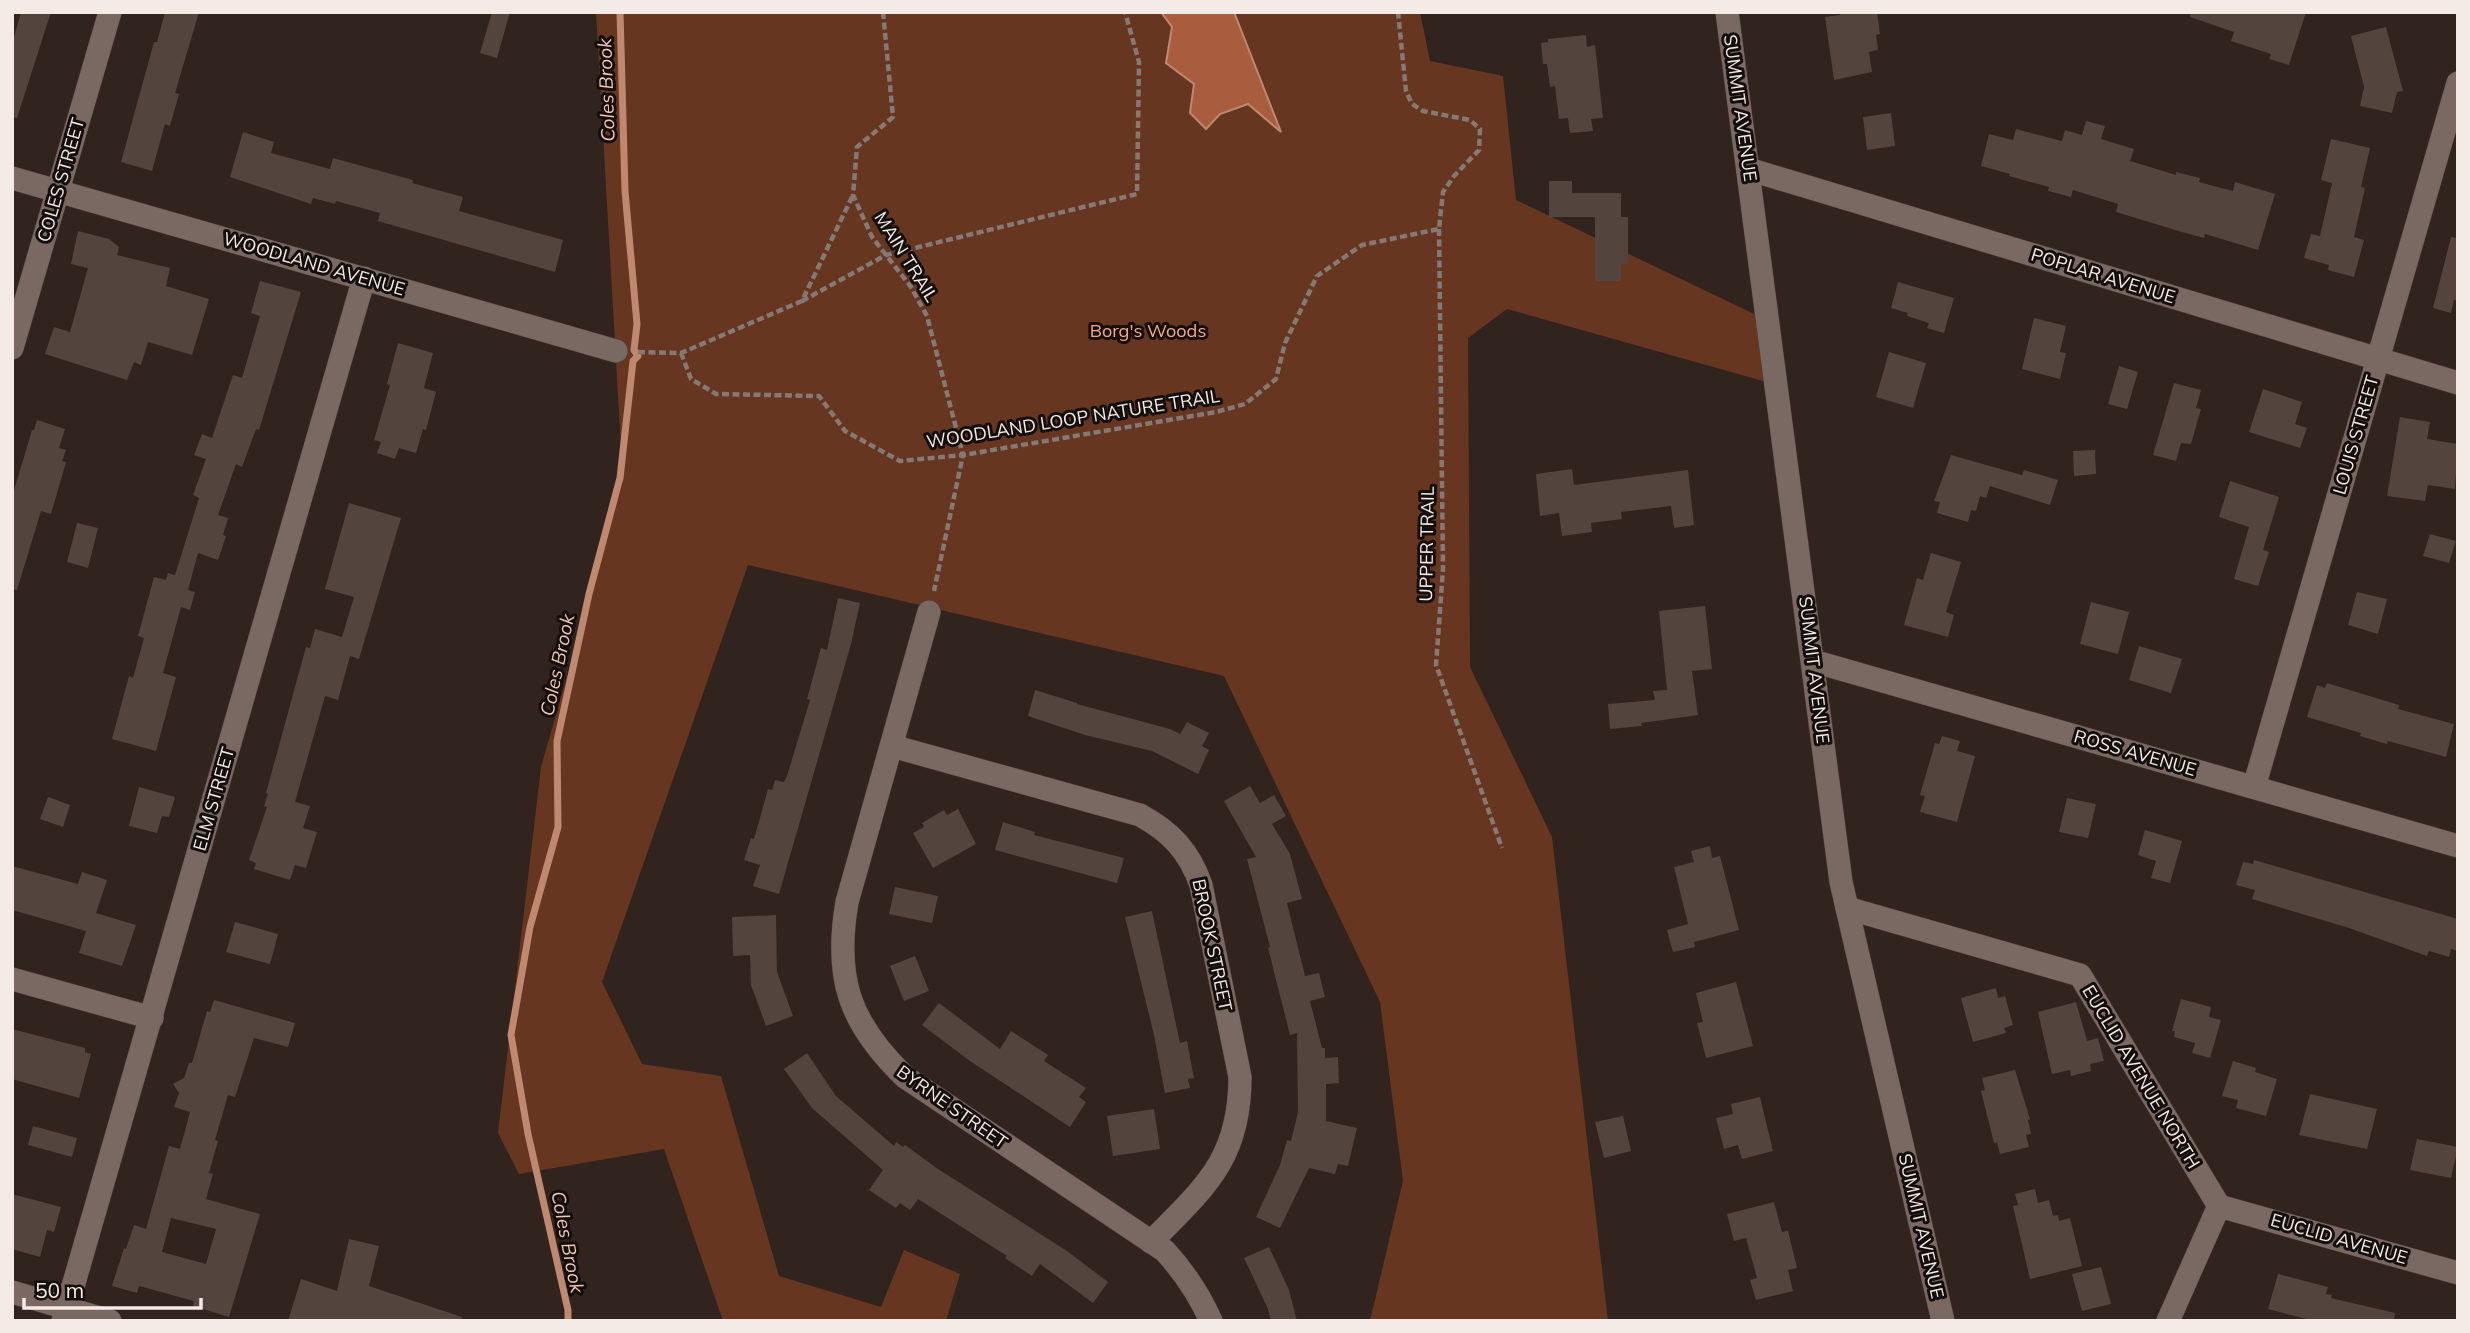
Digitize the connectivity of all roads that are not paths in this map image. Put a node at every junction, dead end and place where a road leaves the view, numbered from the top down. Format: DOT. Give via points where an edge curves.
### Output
graph roads {
  1 [pos="110,12"];
  2 [pos="1727,12"];
  3 [pos="2458,83"];
  4 [pos="1748,169"];
  5 [pos="12,178"];
  6 [pos="58,191"];
  7 [pos="364,278"];
  8 [pos="12,348"];
  9 [pos="616,351"];
  10 [pos="2378,359"];
  11 [pos="2458,383"];
  12 [pos="929,612"];
  13 [pos="1813,661"];
  14 [pos="892,746"];
  15 [pos="2254,787"];
  16 [pos="2458,846"];
  17 [pos="1847,908"];
  18 [pos="12,979"];
  19 [pos="152,1018"];
  20 [pos="2219,1206"];
  21 [pos="1151,1242"];
  22 [pos="2458,1273"];
  23 [pos="12,1292"];
  24 [pos="65,1314"];
  25 [pos="1948,1319"];
  26 [pos="110,1321"];
  27 [pos="1211,1321"];
  28 [pos="2168,1321"];
  1 -- 6 [label="street, COLES STREET"];
  2 -- 4 [label="street, SUMMIT AVENUE"];
  3 -- 10 [label="street, LOUIS STREET"];
  4 -- 10 [label="street, POPLAR AVENUE"];
  4 -- 13 [label="street, SUMMIT AVENUE"];
  5 -- 6 [label="street, WOODLAND AVENUE"];
  6 -- 7 [label="street, WOODLAND AVENUE"];
  6 -- 8 [label="street, COLES STREET"];
  7 -- 9 [label="street, WOODLAND AVENUE"];
  7 -- 19 [label="street, ELM STREET"];
  10 -- 11 [label="street, POPLAR AVENUE"];
  10 -- 15 [label="street, LOUIS STREET"];
  12 -- 14 [label="street, BYRNE STREET"];
  13 -- 15 [label="street, ROSS AVENUE"];
  13 -- 17 [label="street, SUMMIT AVENUE"];
  14 -- 21 [label="street, BYRNE STREET" via="842,933 842,965 860,1024 880,1053 905,1077"];
  14 -- 21 [label="street, BROOK STREET" via="1140,814 1180,843 1194,865 1202,885 1240,1077 1240,1105 1222,1163"];
  15 -- 16 [label="street, ROSS AVENUE"];
  17 -- 20 [label="street, EUCLID AVENUE NORTH" via="2080,975"];
  17 -- 25 [label="street, SUMMIT AVENUE"];
  18 -- 19 [label="street"];
  19 -- 24 [label="street, ELM STREET"];
  20 -- 22 [label="street, EUCLID AVENUE"];
  20 -- 28 [label="street"];
  21 -- 27 [label="street, BYRNE STREET" via="1182,1269"];
  23 -- 24 [label="street"];
  24 -- 26 [label="street"];
}
